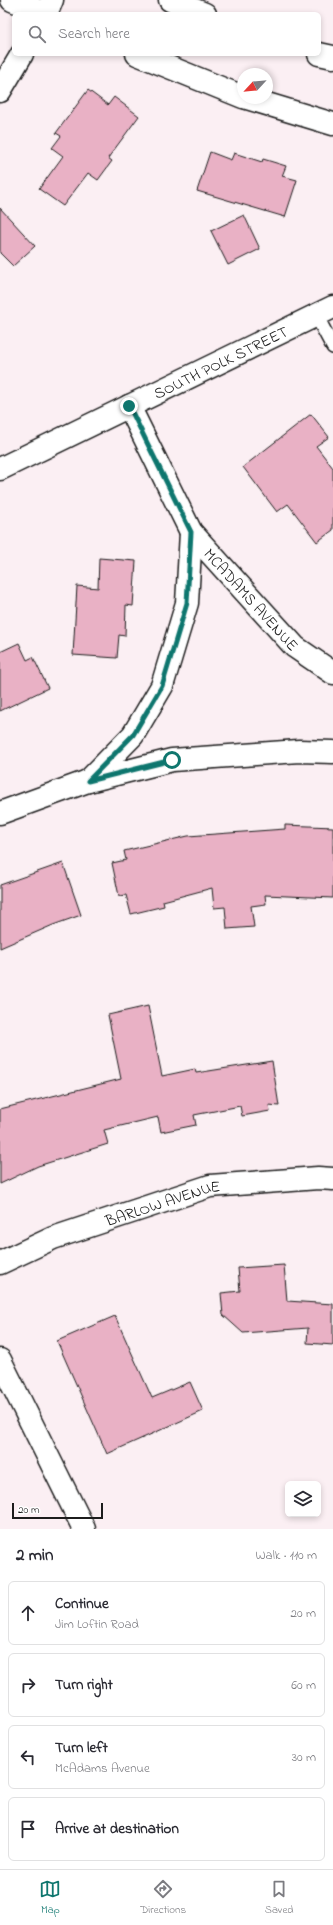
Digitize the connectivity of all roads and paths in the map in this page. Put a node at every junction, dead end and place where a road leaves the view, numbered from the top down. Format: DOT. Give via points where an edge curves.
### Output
graph roads {
  1 [pos="12,0"];
  2 [pos="52,0"];
  3 [pos="170,0"];
  4 [pos="41,12"];
  5 [pos="47,12"];
  6 [pos="200,12"];
  7 [pos="321,54"];
  8 [pos="21,56"];
  9 [pos="142,56"];
  10 [pos="333,57"];
  11 [pos="0,91"];
  12 [pos="237,95"];
  13 [pos="267,104"];
  14 [pos="333,124"];
  15 [pos="325,311"];
  16 [pos="333,347"];
  17 [pos="129,406"];
  18 [pos="0,469"];
  19 [pos="191,532"];
  20 [pos="333,673"];
  21 [pos="333,752"];
  22 [pos="88,781"];
  23 [pos="0,813"];
  24 [pos="333,1179"];
  25 [pos="0,1263"];
  26 [pos="0,1360"];
  27 [pos="84,1529"];
  1 -- 4 [label="street"];
  2 -- 5 [label="street"];
  3 -- 6 [label="street"];
  7 -- 10 [label="street"];
  8 -- 11 [label="street"];
  9 -- 12 [label="street"];
  13 -- 14 [label="street"];
  15 -- 16 [label="lane"];
  15 -- 17 [label="street, SOUTH POLK STREET"];
  17 -- 18 [label="street, SOUTH POLK STREET"];
  17 -- 19 [label="street, MCADAMS AVENUE"];
  19 -- 20 [label="street, MCADAMS AVENUE" via="295,647"];
  19 -- 22 [label="street" via="187,603 162,686 133,735"];
  21 -- 22 [label="street" via="298,751 172,760"];
  22 -- 23 [label="street"];
  24 -- 25 [label="street, BARLOW AVENUE" via="210,1186 52,1238"];
  26 -- 27 [label="street"];
}
